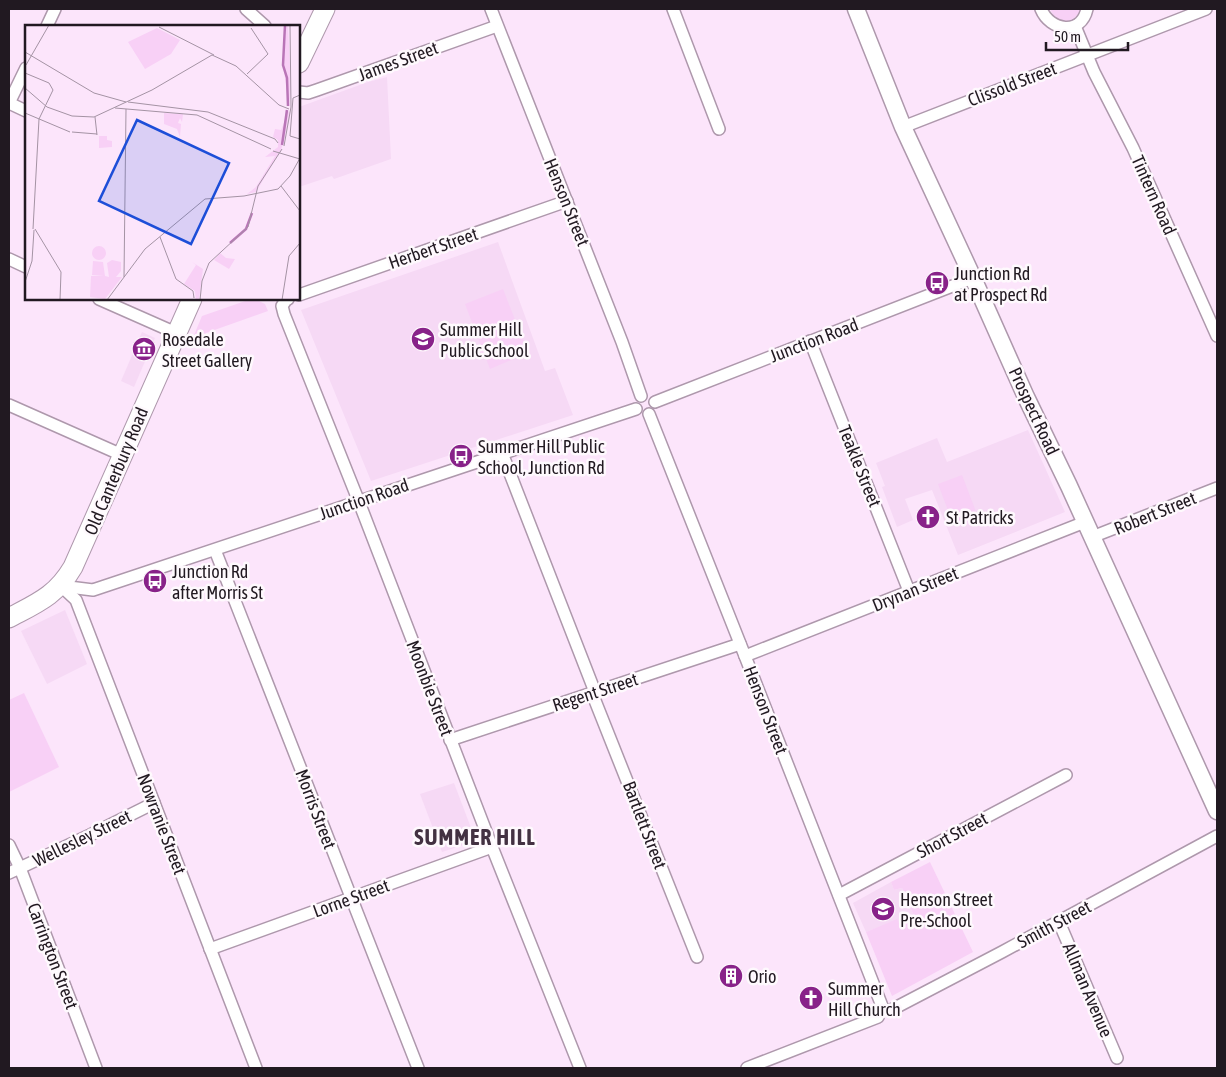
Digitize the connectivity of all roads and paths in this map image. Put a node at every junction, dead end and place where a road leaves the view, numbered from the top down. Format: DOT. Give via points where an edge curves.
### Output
graph roads {
  1 [pos="55,9"];
  2 [pos="246,9"];
  3 [pos="326,9"];
  4 [pos="491,9"];
  5 [pos="673,9"];
  6 [pos="856,9"];
  7 [pos="1040,9"];
  8 [pos="1088,9"];
  9 [pos="1206,9"];
  10 [pos="47,25"];
  11 [pos="264,25"];
  12 [pos="497,26"];
  13 [pos="1075,26"];
  14 [pos="1087,56"];
  15 [pos="300,59"];
  16 [pos="25,70"];
  17 [pos="300,92"];
  18 [pos="9,103"];
  19 [pos="25,111"];
  20 [pos="903,127"];
  21 [pos="718,129"];
  22 [pos="567,201"];
  23 [pos="9,259"];
  24 [pos="25,267"];
  25 [pos="973,278"];
  26 [pos="300,295"];
  27 [pos="101,300"];
  28 [pos="192,300"];
  29 [pos="285,302"];
  30 [pos="176,333"];
  31 [pos="1217,336"];
  32 [pos="810,342"];
  33 [pos="641,396"];
  34 [pos="654,402"];
  35 [pos="9,405"];
  36 [pos="636,409"];
  37 [pos="649,414"];
  38 [pos="502,453"];
  39 [pos="122,455"];
  40 [pos="1217,488"];
  41 [pos="359,502"];
  42 [pos="1085,522"];
  43 [pos="1092,538"];
  44 [pos="215,550"];
  45 [pos="61,586"];
  46 [pos="93,590"];
  47 [pos="909,591"];
  48 [pos="76,600"];
  49 [pos="9,618"];
  50 [pos="740,644"];
  51 [pos="746,656"];
  52 [pos="594,692"];
  53 [pos="450,740"];
  54 [pos="1066,775"];
  55 [pos="154,803"];
  56 [pos="1217,811"];
  57 [pos="1217,836"];
  58 [pos="9,845"];
  59 [pos="492,847"];
  60 [pos="20,868"];
  61 [pos="9,873"];
  62 [pos="839,895"];
  63 [pos="351,899"];
  64 [pos="1058,922"];
  65 [pos="210,949"];
  66 [pos="697,958"];
  67 [pos="884,1011"];
  68 [pos="1117,1058"];
  69 [pos="96,1068"];
  70 [pos="256,1068"];
  71 [pos="418,1068"];
  72 [pos="580,1068"];
  73 [pos="747,1068"];
  1 -- 10 [label="street"];
  2 -- 11 [label="street"];
  3 -- 15 [label="main road"];
  4 -- 12 [label="street, Henson Street"];
  5 -- 21 [label="street"];
  6 -- 20 [label="street, Prospect Road"];
  7 -- 13 [label="street" via="1052,23 1066,28"];
  8 -- 13 [label="street" via="1082,22"];
  9 -- 14 [label="street, Clissold Street"];
  12 -- 17 [label="street, James Street" via="318,90"];
  12 -- 22 [label="street, Henson Street"];
  13 -- 14 [label="street, Tintern Road"];
  14 -- 20 [label="street, Clissold Street"];
  14 -- 31 [label="street, Tintern Road" via="1133,148"];
  16 -- 18 [label="street"];
  18 -- 19 [label="street"];
  20 -- 25 [label="street, Prospect Road"];
  22 -- 26 [label="street, Herbert Street"];
  22 -- 33 [label="street, Henson Street"];
  23 -- 24 [label="street"];
  25 -- 32 [label="street, Junction Road"];
  25 -- 42 [label="street, Prospect Road"];
  27 -- 30 [label="street"];
  28 -- 30 [label="main road, Old Canterbury Road"];
  29 -- 41 [label="street, Moonbie Street"];
  30 -- 39 [label="main road, Old Canterbury Road"];
  32 -- 34 [label="street, Junction Road"];
  32 -- 47 [label="street, Teakle Street"];
  33 -- 34 [label="street" via="649,396"];
  33 -- 36 [label="street"];
  34 -- 37 [label="street"];
  35 -- 39 [label="street"];
  36 -- 37 [label="street"];
  36 -- 38 [label="street, Junction Road"];
  37 -- 50 [label="street, Henson Street"];
  38 -- 41 [label="street, Junction Road"];
  38 -- 52 [label="street, Bartlett Street"];
  39 -- 45 [label="main road, Old Canterbury Road" via="74,568"];
  40 -- 43 [label="street, Robert Street"];
  41 -- 44 [label="street, Junction Road"];
  41 -- 53 [label="street, Moonbie Street"];
  42 -- 43 [label="street, Prospect Road"];
  42 -- 47 [label="street, Drynan Street"];
  43 -- 56 [label="street, Prospect Road"];
  44 -- 46 [label="street, Junction Road"];
  44 -- 63 [label="street, Morris Street"];
  45 -- 46 [label="street, Junction Road"];
  45 -- 48 [label="street, Nowranie Street"];
  45 -- 49 [label="main road, Old Canterbury Road" via="47,598"];
  46 -- 48 [label="street, Junction Road" via="90,595"];
  47 -- 51 [label="street, Drynan Street"];
  48 -- 55 [label="street, Nowranie Street"];
  50 -- 51 [label="street, Henson Street"];
  50 -- 52 [label="street, Regent Street"];
  51 -- 62 [label="street, Henson Street"];
  52 -- 53 [label="street, Regent Street"];
  52 -- 66 [label="street, Bartlett Street"];
  53 -- 59 [label="street, Moonbie Street"];
  54 -- 62 [label="street, Short Street"];
  55 -- 60 [label="street, Wellesley Street"];
  55 -- 65 [label="street, Nowranie Street"];
  57 -- 64 [label="street, Smith Street"];
  58 -- 60 [label="street, Carrington Street"];
  59 -- 63 [label="street, Lorne Street"];
  59 -- 72 [label="street, Moonbie Street"];
  60 -- 61 [label="street, Wellesley Street"];
  60 -- 69 [label="street, Carrington Street"];
  62 -- 67 [label="street, Henson Street"];
  63 -- 65 [label="street, Lorne Street"];
  63 -- 71 [label="street, Morris Street"];
  64 -- 67 [label="street, Smith Street"];
  64 -- 68 [label="street, Allman Avenue"];
  65 -- 70 [label="street, Nowranie Street"];
  67 -- 73 [label="street, Smith Street"];
}
